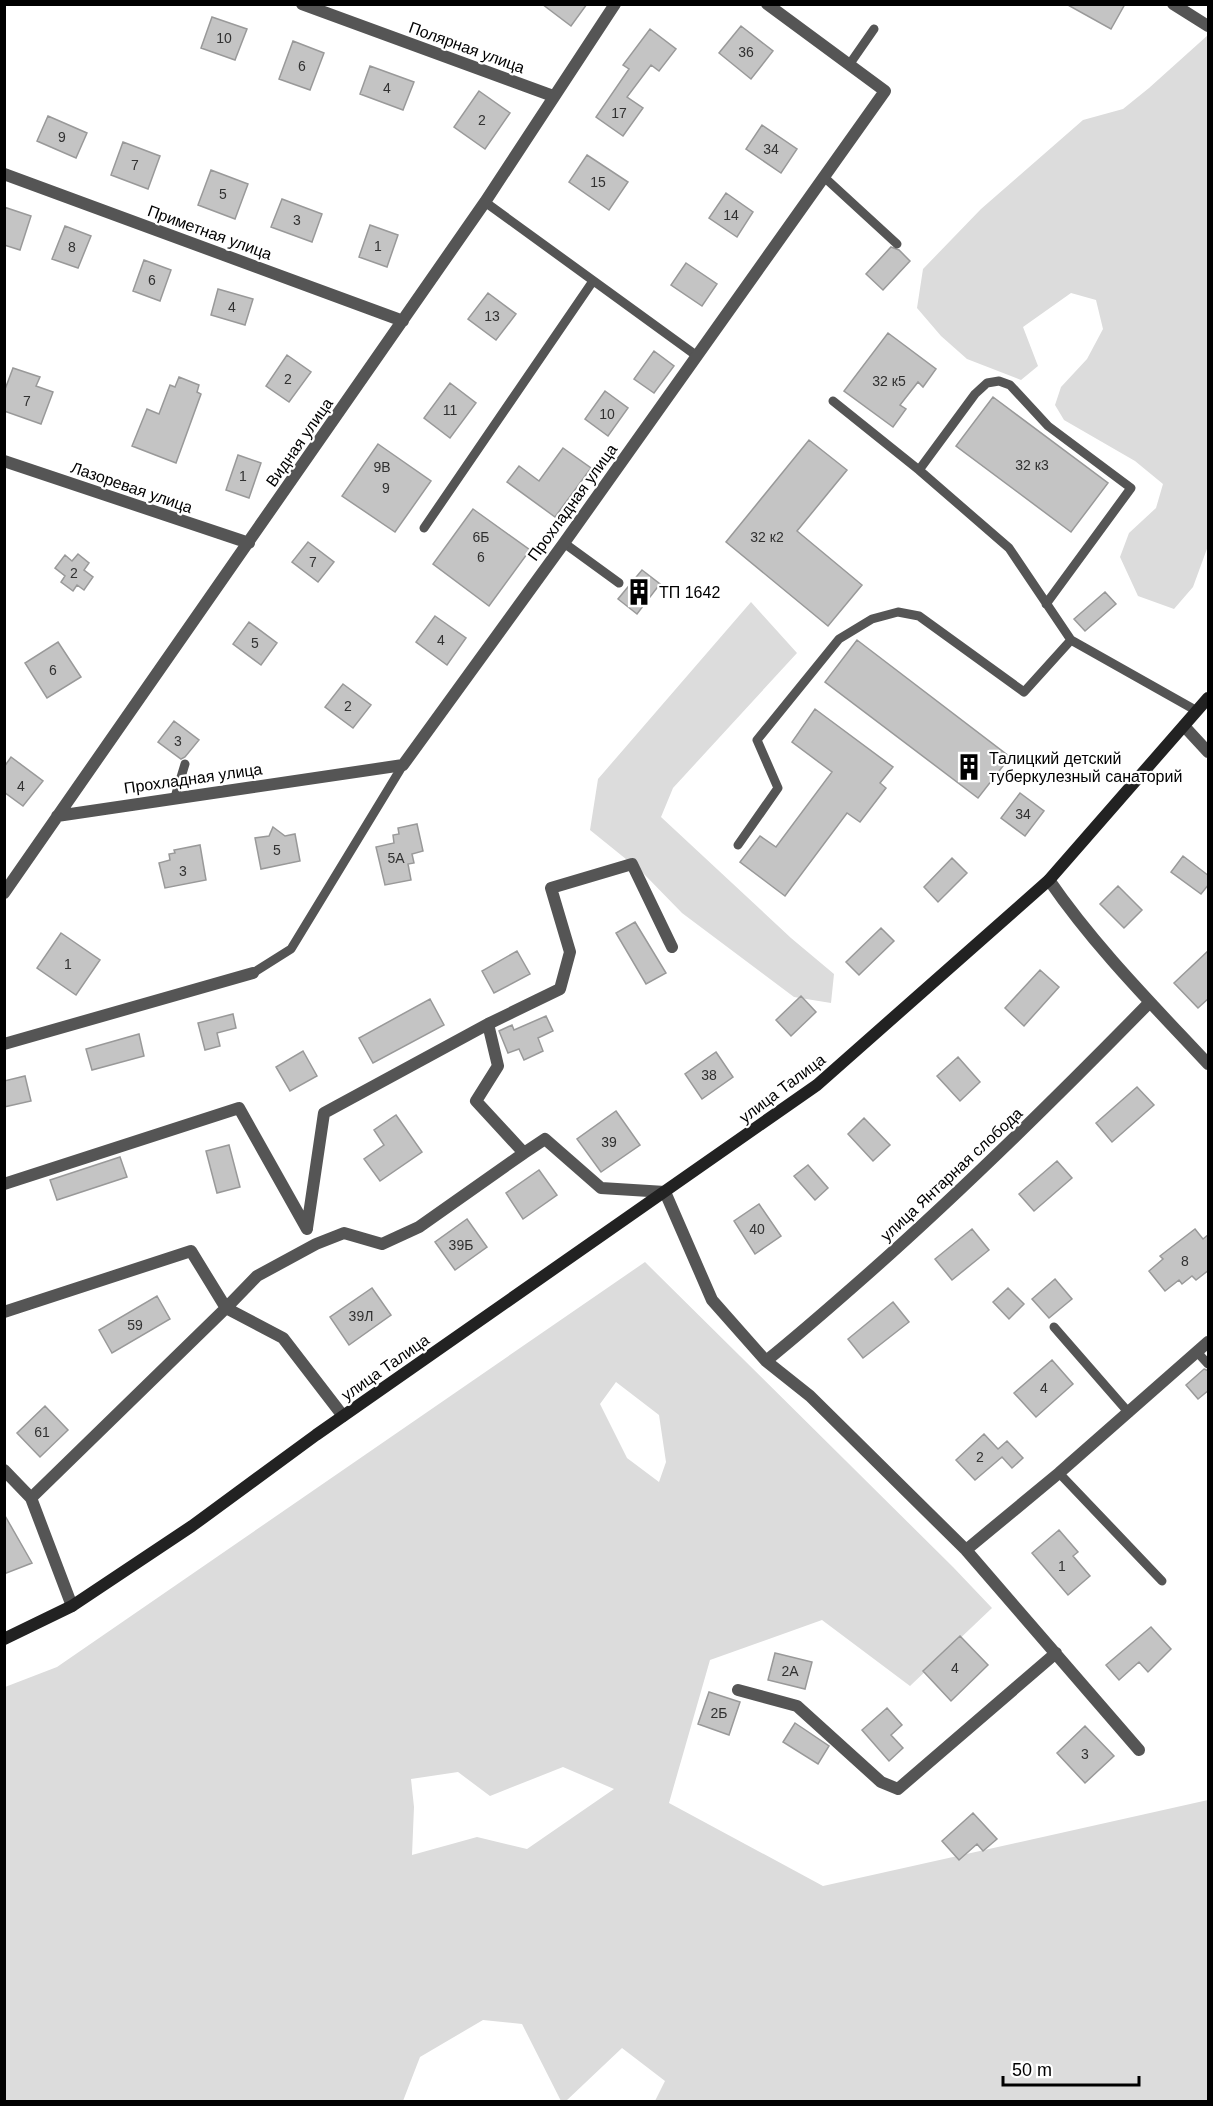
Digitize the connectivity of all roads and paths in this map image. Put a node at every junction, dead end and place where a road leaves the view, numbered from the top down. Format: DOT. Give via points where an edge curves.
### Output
graph roads {
  1 [pos="302,4"];
  2 [pos="615,4"];
  3 [pos="767,4"];
  4 [pos="1173,4"];
  5 [pos="1209,26"];
  6 [pos="874,29"];
  7 [pos="849,65"];
  8 [pos="553,96"];
  9 [pos="4,174"];
  10 [pos="824,177"];
  11 [pos="485,202"];
  12 [pos="897,244"];
  13 [pos="593,281"];
  14 [pos="403,321"];
  15 [pos="697,356"];
  16 [pos="833,401"];
  17 [pos="4,461"];
  18 [pos="919,470"];
  19 [pos="424,528"];
  20 [pos="249,543"];
  21 [pos="564,543"];
  22 [pos="619,583"];
  23 [pos="1047,604"];
  24 [pos="1071,640"];
  25 [pos="1209,698"];
  26 [pos="1197,711"];
  27 [pos="1184,726"];
  28 [pos="1209,752"];
  29 [pos="185,764"];
  30 [pos="403,765"];
  31 [pos="175,797"];
  32 [pos="57,816"];
  33 [pos="738,845"];
  34 [pos="1049,880"];
  35 [pos="4,893"];
  36 [pos="672,946"];
  37 [pos="254,973"];
  38 [pos="1150,1002"];
  39 [pos="488,1024"];
  40 [pos="4,1044"];
  41 [pos="1209,1064"];
  42 [pos="524,1153"];
  43 [pos="4,1184"];
  44 [pos="665,1192"];
  45 [pos="307,1228"];
  46 [pos="316,1244"];
  47 [pos="226,1308"];
  48 [pos="4,1312"];
  49 [pos="1054,1327"];
  50 [pos="1209,1342"];
  51 [pos="1197,1352"];
  52 [pos="766,1361"];
  53 [pos="1209,1364"];
  54 [pos="1129,1413"];
  55 [pos="343,1416"];
  56 [pos="4,1470"];
  57 [pos="1059,1473"];
  58 [pos="31,1498"];
  59 [pos="966,1550"];
  60 [pos="1162,1581"];
  61 [pos="72,1606"];
  62 [pos="4,1639"];
  63 [pos="1056,1653"];
  64 [pos="738,1690"];
  65 [pos="1139,1750"];
  1 -- 8 [label="street, Полярная улица"];
  2 -- 8 [label="street, Видная улица"];
  3 -- 7 [label="street, Прохладная улица"];
  4 -- 5 [label="street"];
  6 -- 7 [label="lane"];
  7 -- 10 [label="street, Прохладная улица" via="885,91"];
  8 -- 11 [label="street, Видная улица"];
  9 -- 14 [label="street, Приметная улица"];
  10 -- 12 [label="lane"];
  10 -- 15 [label="street, Прохладная улица"];
  11 -- 13 [label="lane"];
  11 -- 14 [label="street, Видная улица"];
  13 -- 15 [label="lane"];
  13 -- 19 [label="lane"];
  14 -- 20 [label="street, Видная улица"];
  15 -- 21 [label="street, Прохладная улица"];
  16 -- 18 [label="lane"];
  17 -- 20 [label="street, Лазоревая улица"];
  18 -- 23 [label="lane" via="1009,548"];
  18 -- 23 [label="lane" via="975,394 987,383 999,381 1010,385 1048,426 1131,488"];
  20 -- 32 [label="street, Видная улица"];
  21 -- 22 [label="lane"];
  21 -- 30 [label="street, Прохладная улица"];
  23 -- 24 [label="lane"];
  24 -- 26 [label="lane"];
  24 -- 33 [label="lane" via="1024,692 919,616 898,612 872,619 839,639 757,740 778,788"];
  25 -- 26 [label="street, улица Талица"];
  26 -- 27 [label="street, улица Талица"];
  27 -- 28 [label="street"];
  27 -- 34 [label="street, улица Талица"];
  29 -- 31 [label="lane"];
  30 -- 31 [label="street, Прохладная улица"];
  30 -- 37 [label="lane" via="291,949"];
  31 -- 32 [label="street, Прохладная улица"];
  32 -- 35 [label="street, Видная улица"];
  34 -- 38 [label="street" via="1076,919"];
  34 -- 44 [label="street, улица Талица" via="817,1085"];
  36 -- 39 [label="street" via="632,864 551,888 570,952 560,989"];
  37 -- 40 [label="street"];
  38 -- 41 [label="street"];
  38 -- 52 [label="street, улица Янтарная слобода" via="934,1215"];
  39 -- 42 [label="street" via="498,1066 476,1101"];
  39 -- 45 [label="street" via="324,1113"];
  42 -- 44 [label="street" via="546,1139 601,1188"];
  42 -- 46 [label="street" via="419,1227 382,1244 344,1233"];
  43 -- 45 [label="street" via="239,1108"];
  44 -- 52 [label="street" via="712,1300"];
  44 -- 55 [label="street, улица Талица"];
  45 -- 46 [label="street"];
  46 -- 47 [label="street" via="257,1276"];
  47 -- 48 [label="street" via="191,1251"];
  47 -- 55 [label="street" via="283,1338"];
  47 -- 58 [label="street"];
  49 -- 54 [label="lane"];
  50 -- 51 [label="street"];
  51 -- 53 [label="lane"];
  51 -- 54 [label="street"];
  52 -- 59 [label="street" via="810,1395"];
  54 -- 57 [label="street"];
  55 -- 61 [label="street, улица Талица" via="192,1526"];
  56 -- 58 [label="street"];
  57 -- 59 [label="street"];
  57 -- 60 [label="lane"];
  58 -- 61 [label="street"];
  59 -- 63 [label="street"];
  61 -- 62 [label="street, улица Талица"];
  63 -- 64 [label="street" via="898,1789 881,1782 797,1706"];
  63 -- 65 [label="street"];
}
